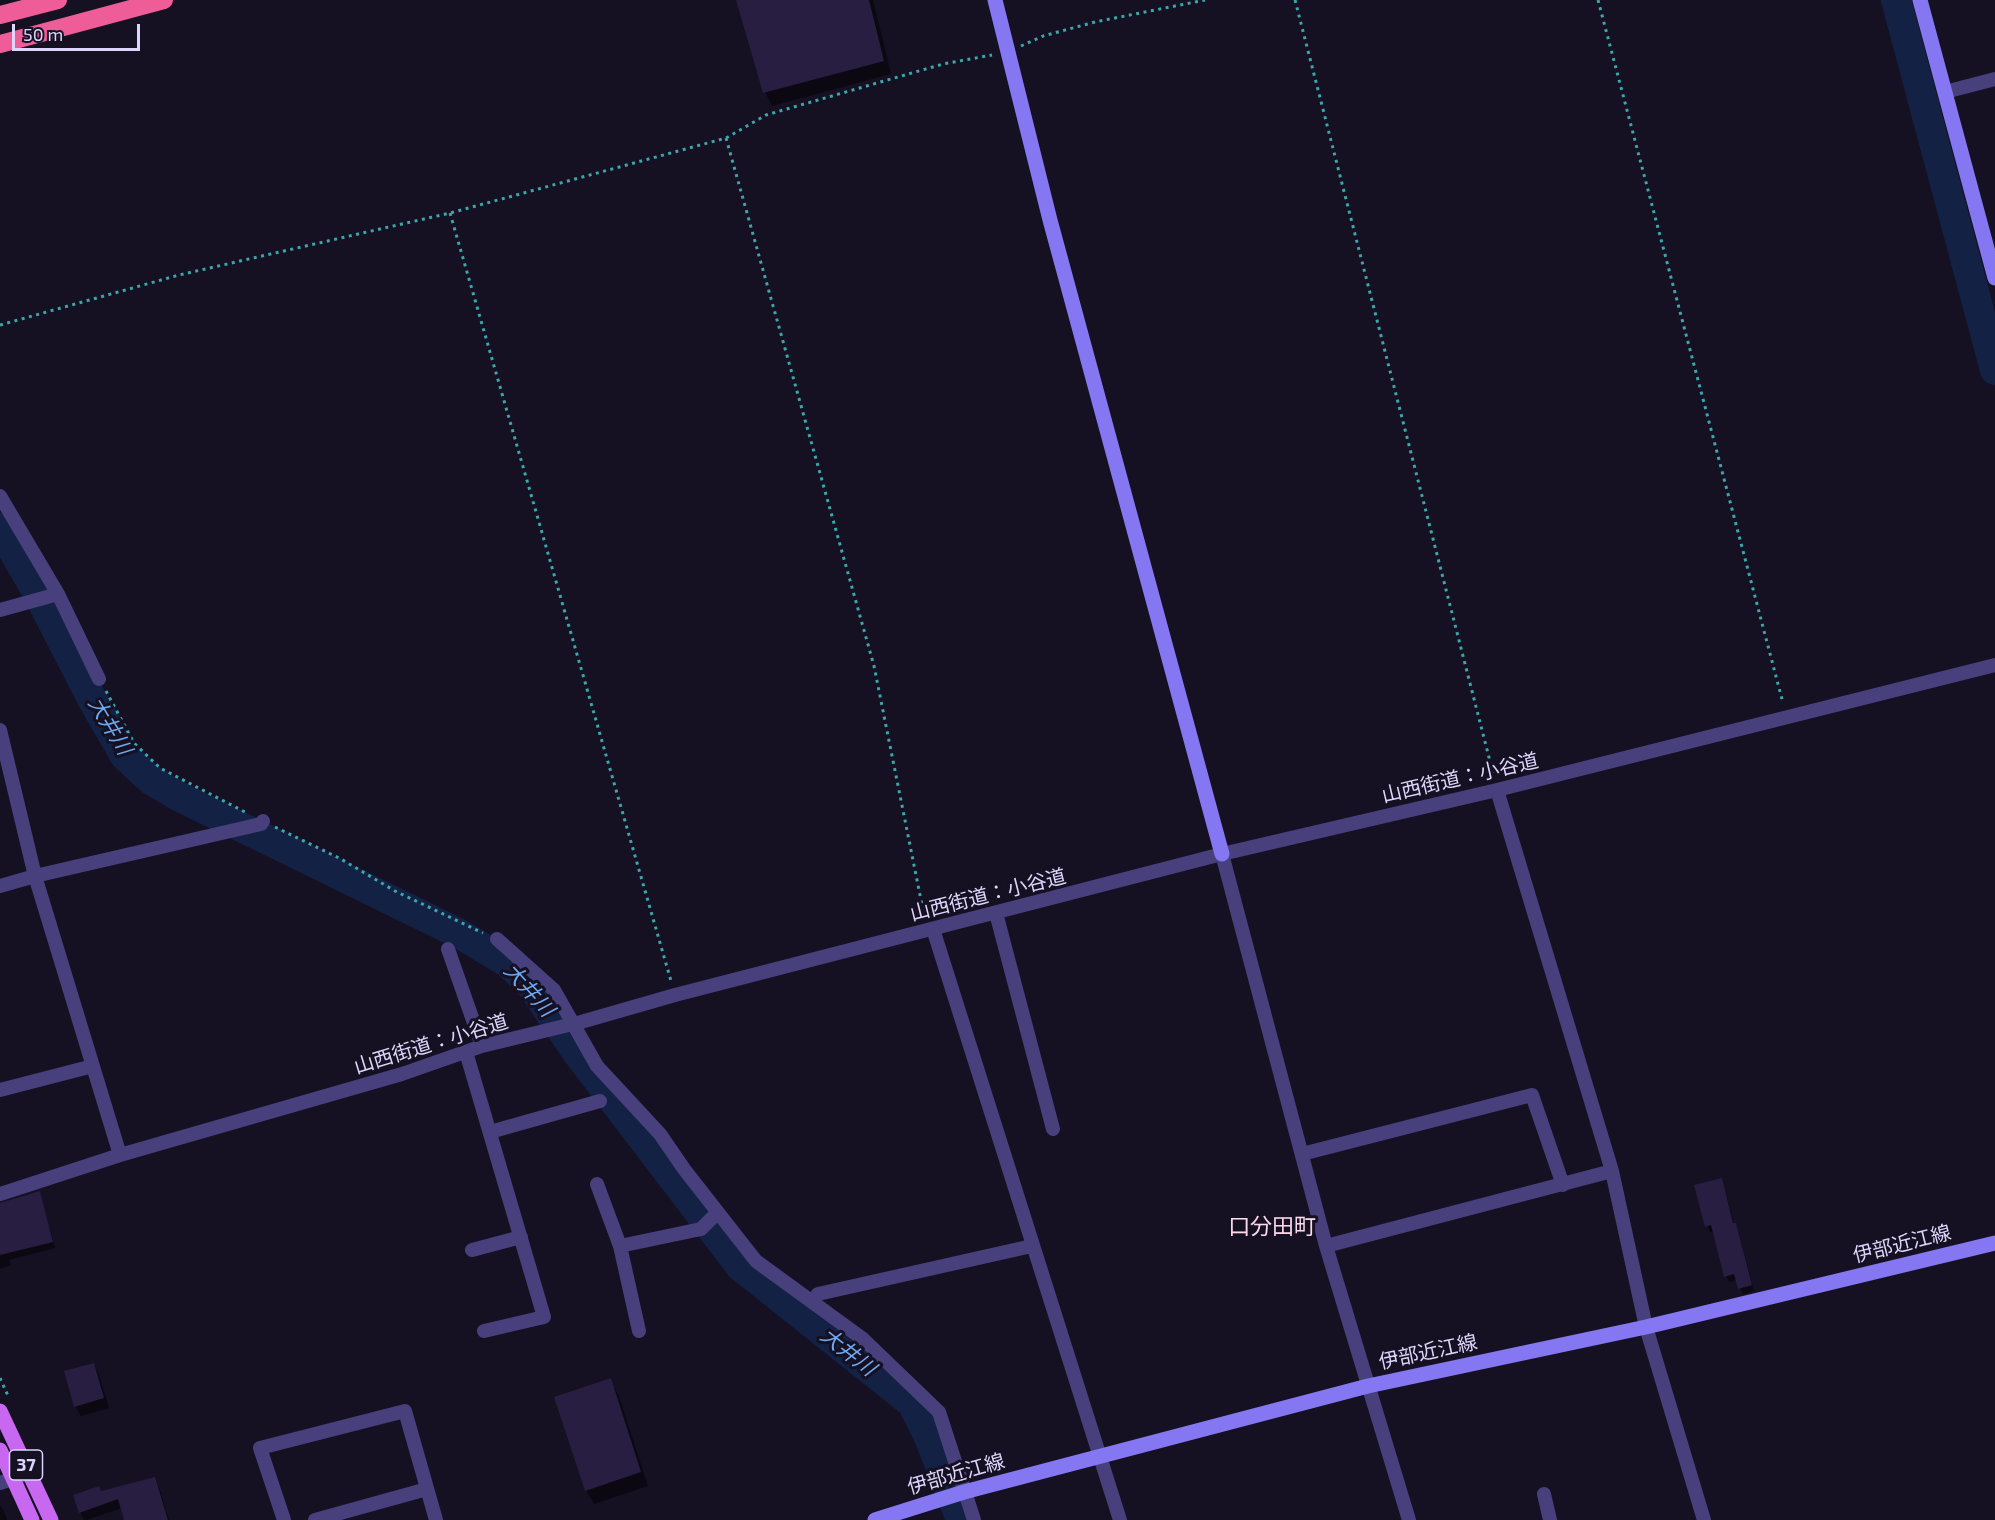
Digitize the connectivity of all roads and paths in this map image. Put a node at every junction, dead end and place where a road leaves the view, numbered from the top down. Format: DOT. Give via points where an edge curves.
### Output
graph roads {
  1 [pos="58,0"];
  2 [pos="164,0"];
  3 [pos="994,0"];
  4 [pos="1205,0"];
  5 [pos="1295,0"];
  6 [pos="1598,0"];
  7 [pos="1920,0"];
  8 [pos="0,15"];
  9 [pos="0,44"];
  10 [pos="1008,52"];
  11 [pos="1995,79"];
  12 [pos="1945,92"];
  13 [pos="726,138"];
  14 [pos="450,213"];
  15 [pos="1995,278"];
  16 [pos="0,326"];
  17 [pos="0,496"];
  18 [pos="58,594"];
  19 [pos="0,609"];
  20 [pos="1995,664"];
  21 [pos="99,679"];
  22 [pos="1786,717"];
  23 [pos="0,730"];
  24 [pos="1497,790"];
  25 [pos="263,821"];
  26 [pos="1222,854"];
  27 [pos="34,876"];
  28 [pos="0,886"];
  29 [pos="996,913"];
  30 [pos="930,930"];
  31 [pos="497,939"];
  32 [pos="448,949"];
  33 [pos="675,995"];
  34 [pos="573,1024"];
  35 [pos="482,1046"];
  36 [pos="466,1052"];
  37 [pos="93,1066"];
  38 [pos="0,1090"];
  39 [pos="600,1101"];
  40 [pos="1053,1129"];
  41 [pos="490,1132"];
  42 [pos="1302,1154"];
  43 [pos="120,1155"];
  44 [pos="1612,1171"];
  45 [pos="597,1184"];
  46 [pos="1563,1185"];
  47 [pos="0,1194"];
  48 [pos="717,1213"];
  49 [pos="520,1237"];
  50 [pos="1995,1244"];
  51 [pos="620,1246"];
  52 [pos="1032,1246"];
  53 [pos="1326,1246"];
  54 [pos="472,1250"];
  55 [pos="812,1302"];
  56 [pos="1646,1327"];
  57 [pos="484,1331"];
  58 [pos="639,1331"];
  59 [pos="1368,1386"];
  60 [pos="0,1411"];
  61 [pos="0,1450"];
  62 [pos="1099,1455"];
  63 [pos="30,1473"];
  64 [pos="7,1481"];
  65 [pos="427,1489"];
  66 [pos="964,1492"];
  67 [pos="1544,1494"];
  68 [pos="32,1520"];
  69 [pos="51,1520"];
  70 [pos="284,1520"];
  71 [pos="315,1520"];
  72 [pos="436,1520"];
  73 [pos="875,1520"];
  74 [pos="974,1520"];
  75 [pos="1120,1520"];
  76 [pos="1409,1520"];
  77 [pos="1550,1520"];
  78 [pos="1704,1520"];
  1 -- 8 [label="highway"];
  2 -- 9 [label="highway"];
  3 -- 10 [label="street"];
  4 -- 10 [label="path" via="1095,22 1043,36"];
  5 -- 24 [label="path"];
  6 -- 22 [label="path"];
  7 -- 12 [label="street"];
  10 -- 13 [label="path" via="943,64 766,115"];
  10 -- 26 [label="street"];
  11 -- 12 [label="street"];
  12 -- 15 [label="street"];
  13 -- 14 [label="path"];
  13 -- 30 [label="path" via="874,666"];
  14 -- 16 [label="path" via="179,275"];
  14 -- 33 [label="path"];
  17 -- 18 [label="street"];
  18 -- 19 [label="street"];
  18 -- 21 [label="street"];
  20 -- 22 [label="street, 山西街道：小谷道"];
  21 -- 25 [label="path" via="134,743 160,768"];
  22 -- 24 [label="street, 山西街道：小谷道"];
  23 -- 27 [label="street"];
  24 -- 26 [label="street, 山西街道：小谷道"];
  24 -- 44 [label="street"];
  25 -- 27 [label="street"];
  25 -- 31 [label="path" via="395,891"];
  26 -- 29 [label="street, 山西街道：小谷道"];
  26 -- 42 [label="street"];
  27 -- 28 [label="street"];
  27 -- 37 [label="street"];
  29 -- 30 [label="street, 山西街道：小谷道"];
  29 -- 40 [label="street"];
  30 -- 33 [label="street, 山西街道：小谷道"];
  30 -- 52 [label="street"];
  31 -- 34 [label="street" via="554,990"];
  32 -- 35 [label="street"];
  33 -- 34 [label="street, 山西街道：小谷道"];
  34 -- 35 [label="street, 山西街道：小谷道"];
  34 -- 48 [label="street" via="597,1066 660,1134"];
  35 -- 36 [label="street, 山西街道：小谷道"];
  36 -- 41 [label="street"];
  36 -- 43 [label="street, 山西街道：小谷道"];
  37 -- 38 [label="street"];
  37 -- 43 [label="street"];
  39 -- 41 [label="street"];
  41 -- 49 [label="street"];
  42 -- 46 [label="street" via="1532,1095"];
  42 -- 53 [label="street"];
  43 -- 47 [label="street, 山西街道：小谷道"];
  44 -- 46 [label="street"];
  44 -- 56 [label="street"];
  45 -- 51 [label="street"];
  46 -- 53 [label="street"];
  48 -- 51 [label="street" via="701,1228"];
  48 -- 55 [label="street" via="756,1261"];
  49 -- 54 [label="street"];
  49 -- 57 [label="street" via="544,1317"];
  50 -- 56 [label="street, 伊部近江線"];
  51 -- 58 [label="street"];
  52 -- 55 [label="street" via="818,1294"];
  52 -- 62 [label="street"];
  53 -- 59 [label="street"];
  55 -- 66 [label="street" via="863,1339 939,1412"];
  56 -- 59 [label="street, 伊部近江線"];
  56 -- 78 [label="street"];
  59 -- 62 [label="street, 伊部近江線"];
  59 -- 76 [label="street"];
  60 -- 63 [label="main road, 37"];
  61 -- 64 [label="main road, 37"];
  62 -- 66 [label="street, 伊部近江線"];
  62 -- 75 [label="street"];
  63 -- 64 [label="street"];
  63 -- 69 [label="main road, 37"];
  64 -- 68 [label="main road, 37"];
  65 -- 70 [label="street" via="405,1411 260,1448"];
  65 -- 71 [label="street"];
  65 -- 72 [label="street"];
  66 -- 73 [label="street, 伊部近江線"];
  66 -- 74 [label="street"];
  67 -- 77 [label="street"];
}
